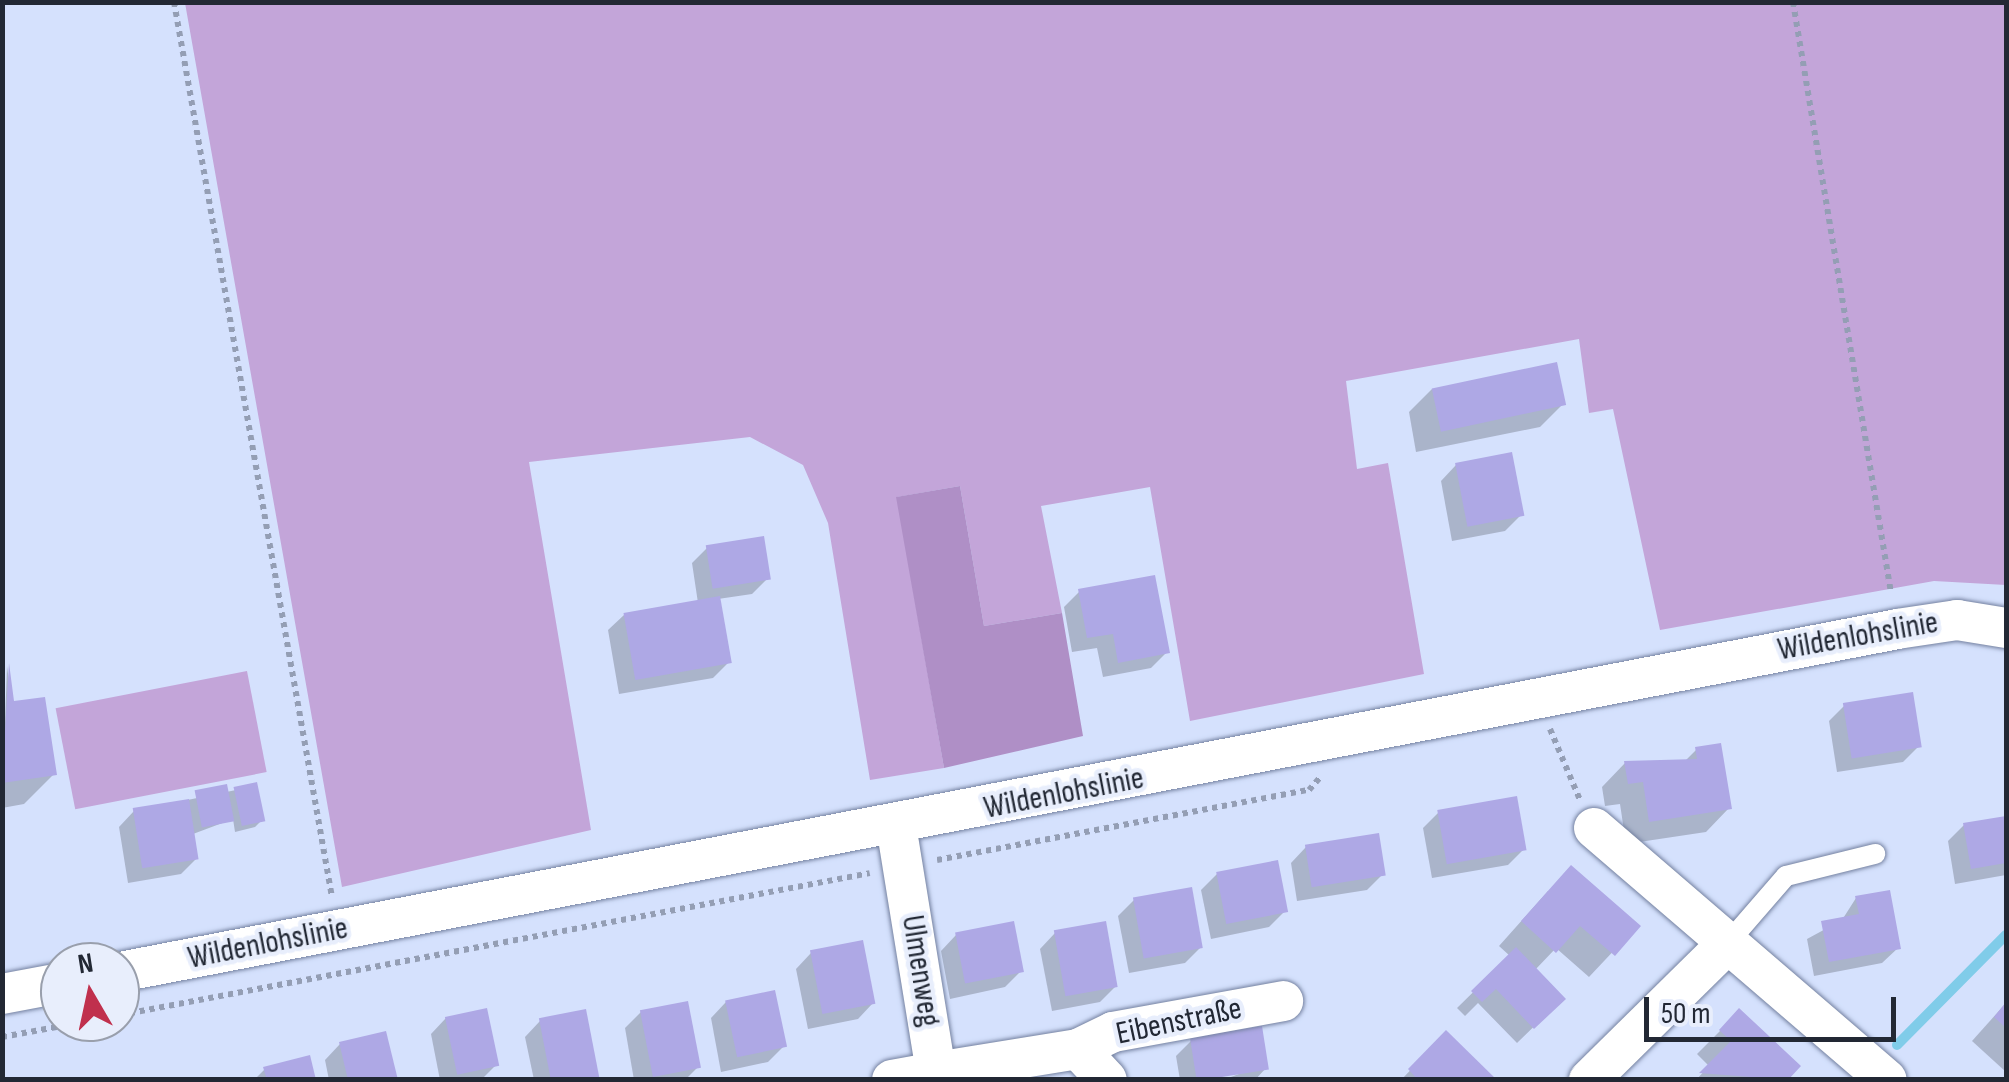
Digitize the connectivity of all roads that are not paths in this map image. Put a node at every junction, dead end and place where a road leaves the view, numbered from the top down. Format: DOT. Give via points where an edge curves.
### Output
graph roads {
  1 [pos="2006,628"];
  2 [pos="896,826"];
  3 [pos="1594,828"];
  4 [pos="1875,854"];
  5 [pos="1727,944"];
  6 [pos="140,968"];
  7 [pos="40,987"];
  8 [pos="2,994"];
  9 [pos="1284,1001"];
  10 [pos="1078,1049"];
  11 [pos="936,1072"];
  12 [pos="892,1080"];
  13 [pos="1107,1080"];
  14 [pos="1590,1080"];
  15 [pos="1888,1080"];
  1 -- 2 [label="street, Wildenlohslinie" via="1957,620 1896,628"];
  2 -- 6 [label="street, Wildenlohslinie"];
  2 -- 11 [label="street, Ulmenweg"];
  3 -- 5 [label="street"];
  4 -- 5 [label="lane" via="1786,876"];
  5 -- 14 [label="street"];
  5 -- 15 [label="street"];
  7 -- 8 [label="street"];
  9 -- 10 [label="street, Eibenstraße" via="1113,1032"];
  10 -- 11 [label="street, Eibenstraße"];
  10 -- 13 [label="street, Eibenstraße"];
  11 -- 12 [label="street, Ulmenweg"];
}
